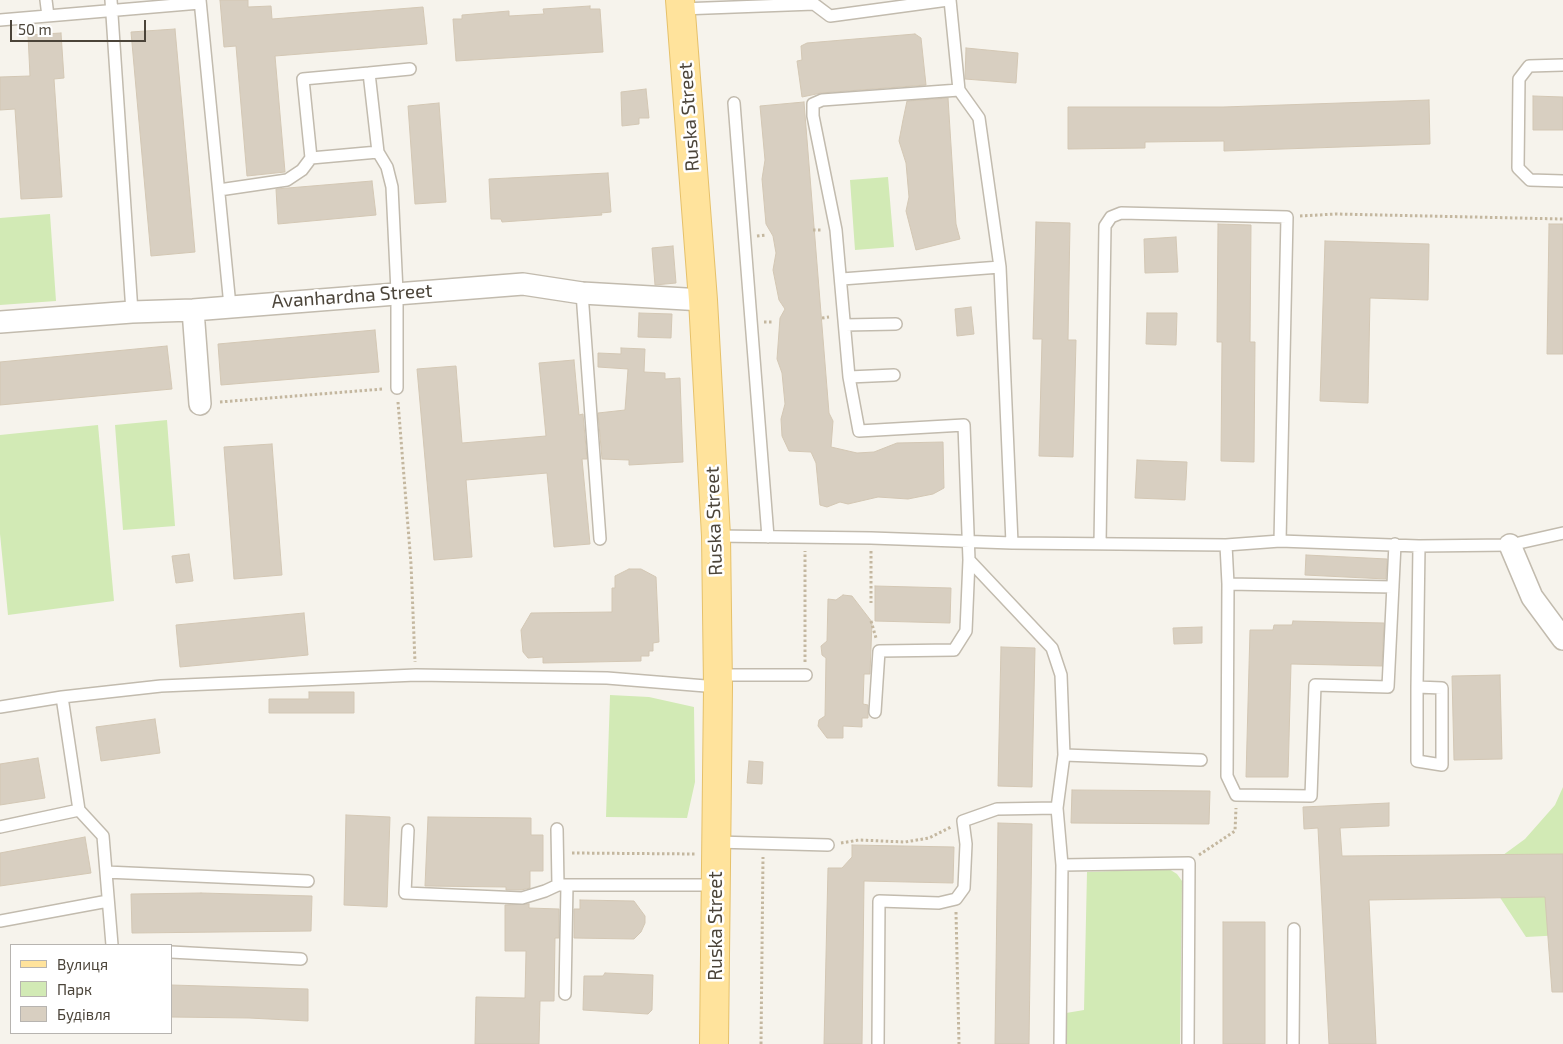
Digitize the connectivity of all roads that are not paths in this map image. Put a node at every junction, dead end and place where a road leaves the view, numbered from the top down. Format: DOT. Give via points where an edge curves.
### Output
graph roads {
  1 [pos="46,0"];
  2 [pos="949,0"];
  3 [pos="200,2"];
  4 [pos="680,5"];
  5 [pos="111,6"];
  6 [pos="48,16"];
  7 [pos="0,20"];
  8 [pos="1563,66"];
  9 [pos="410,69"];
  10 [pos="369,73"];
  11 [pos="959,90"];
  12 [pos="734,103"];
  13 [pos="378,152"];
  14 [pos="311,158"];
  15 [pos="1563,181"];
  16 [pos="219,190"];
  17 [pos="1000,267"];
  18 [pos="842,279"];
  19 [pos="397,292"];
  20 [pos="582,293"];
  21 [pos="703,300"];
  22 [pos="230,306"];
  23 [pos="193,310"];
  24 [pos="132,312"];
  25 [pos="0,322"];
  26 [pos="896,324"];
  27 [pos="845,325"];
  28 [pos="894,376"];
  29 [pos="849,378"];
  30 [pos="397,388"];
  31 [pos="200,404"];
  32 [pos="1563,533"];
  33 [pos="716,536"];
  34 [pos="768,537"];
  35 [pos="600,540"];
  36 [pos="968,541"];
  37 [pos="1280,541"];
  38 [pos="1012,544"];
  39 [pos="1100,544"];
  40 [pos="1395,544"];
  41 [pos="1226,545"];
  42 [pos="1510,545"];
  43 [pos="1418,546"];
  44 [pos="969,560"];
  45 [pos="1228,584"];
  46 [pos="1393,587"];
  47 [pos="1563,639"];
  48 [pos="806,675"];
  49 [pos="718,681"];
  50 [pos="1417,687"];
  51 [pos="62,697"];
  52 [pos="0,706"];
  53 [pos="875,712"];
  54 [pos="1064,755"];
  55 [pos="1201,760"];
  56 [pos="1057,808"];
  57 [pos="79,810"];
  58 [pos="0,827"];
  59 [pos="557,829"];
  60 [pos="408,830"];
  61 [pos="828,845"];
  62 [pos="708,848"];
  63 [pos="1062,865"];
  64 [pos="106,872"];
  65 [pos="308,881"];
  66 [pos="563,885"];
  67 [pos="716,885"];
  68 [pos="108,901"];
  69 [pos="0,921"];
  70 [pos="1294,929"];
  71 [pos="112,944"];
  72 [pos="172,952"];
  73 [pos="302,959"];
  74 [pos="565,994"];
  75 [pos="714,1044"];
  76 [pos="878,1044"];
  77 [pos="1060,1044"];
  78 [pos="1188,1044"];
  79 [pos="1293,1044"];
  1 -- 6 [label="lane"];
  2 -- 4 [label="lane" via="830,16 814,4"];
  2 -- 11 [label="lane"];
  3 -- 5 [label="lane"];
  3 -- 16 [label="lane"];
  4 -- 21 [label="main road, Ruska Street"];
  5 -- 6 [label="lane"];
  5 -- 24 [label="lane"];
  6 -- 7 [label="lane"];
  8 -- 15 [label="lane" via="1529,66 1519,79 1518,168 1530,180"];
  9 -- 10 [label="lane"];
  10 -- 13 [label="lane"];
  10 -- 14 [label="lane" via="303,79"];
  11 -- 17 [label="lane" via="979,118"];
  11 -- 18 [label="lane" via="822,100 813,104 812,116 836,230"];
  12 -- 34 [label="lane"];
  13 -- 14 [label="lane"];
  13 -- 19 [label="lane" via="387,167 392,187"];
  14 -- 16 [label="lane" via="288,180"];
  16 -- 22 [label="lane"];
  17 -- 18 [label="lane"];
  17 -- 38 [label="lane"];
  18 -- 27 [label="lane"];
  19 -- 20 [label="street, Avanhardna Street" via="523,284"];
  19 -- 22 [label="street, Avanhardna Street"];
  19 -- 30 [label="lane"];
  20 -- 21 [label="street, Avanhardna Street"];
  20 -- 35 [label="lane"];
  21 -- 33 [label="main road, Ruska Street"];
  22 -- 23 [label="street, Avanhardna Street"];
  23 -- 24 [label="street, Avanhardna Street"];
  23 -- 31 [label="street"];
  24 -- 25 [label="street, Avanhardna Street"];
  26 -- 27 [label="lane"];
  27 -- 29 [label="lane"];
  28 -- 29 [label="lane"];
  29 -- 36 [label="lane" via="858,431 964,425"];
  32 -- 42 [label="lane"];
  33 -- 34 [label="lane"];
  33 -- 49 [label="main road, Ruska Street"];
  34 -- 36 [label="lane"];
  36 -- 38 [label="lane"];
  36 -- 44 [label="lane"];
  37 -- 39 [label="lane" via="1287,217 1121,213 1111,217 1105,226"];
  37 -- 40 [label="lane"];
  37 -- 41 [label="lane"];
  38 -- 39 [label="lane"];
  39 -- 41 [label="lane"];
  40 -- 43 [label="lane"];
  40 -- 46 [label="lane"];
  41 -- 45 [label="lane"];
  42 -- 43 [label="lane"];
  42 -- 47 [label="street" via="1532,597"];
  43 -- 50 [label="lane"];
  44 -- 53 [label="lane" via="966,631 954,650 879,651"];
  44 -- 54 [label="lane" via="1052,648 1061,675"];
  45 -- 46 [label="lane"];
  45 -- 46 [label="lane" via="1226,776 1236,794 1311,796 1315,685 1388,687"];
  48 -- 49 [label="lane"];
  49 -- 51 [label="lane" via="416,675 162,686"];
  49 -- 62 [label="main road, Ruska Street"];
  50 -- 50 [label="lane" via="1417,761 1442,765 1442,688"];
  51 -- 52 [label="lane"];
  51 -- 57 [label="lane"];
  54 -- 55 [label="lane"];
  54 -- 56 [label="lane"];
  56 -- 63 [label="lane"];
  56 -- 76 [label="lane" via="997,809 963,821 966,844 964,888 956,899 939,903 879,901"];
  57 -- 58 [label="lane"];
  57 -- 64 [label="lane" via="103,836"];
  59 -- 66 [label="lane" via="557,854"];
  60 -- 66 [label="lane" via="405,893 522,898"];
  61 -- 62 [label="lane" via="763,843"];
  62 -- 67 [label="main road, Ruska Street"];
  63 -- 77 [label="lane"];
  63 -- 78 [label="lane" via="1189,863"];
  64 -- 65 [label="lane"];
  64 -- 68 [label="lane"];
  66 -- 67 [label="lane"];
  66 -- 74 [label="lane"];
  67 -- 75 [label="main road, Ruska Street"];
  68 -- 69 [label="lane"];
  68 -- 71 [label="lane"];
  70 -- 79 [label="lane"];
  72 -- 73 [label="lane"];
}
